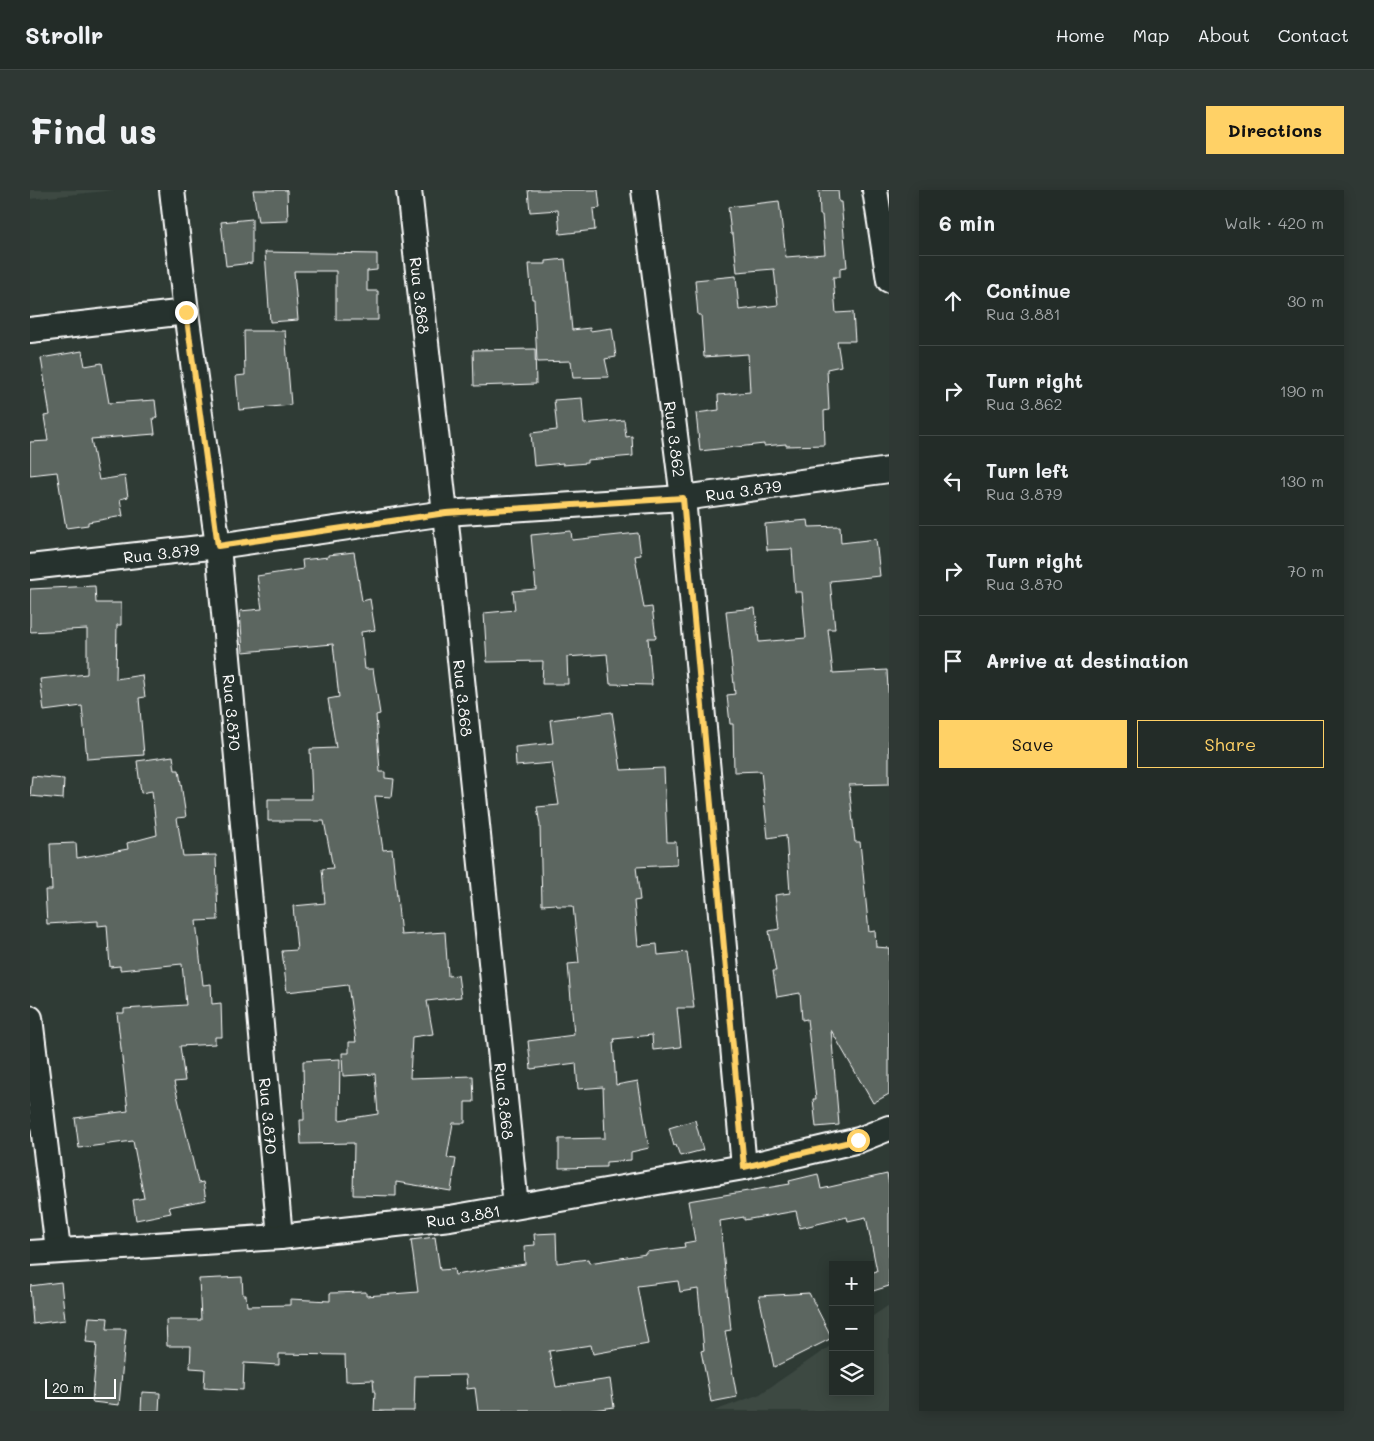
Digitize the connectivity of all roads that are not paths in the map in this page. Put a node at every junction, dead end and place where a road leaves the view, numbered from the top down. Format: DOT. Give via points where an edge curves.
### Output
graph roads {
  1 [pos="172,190"];
  2 [pos="409,190"];
  3 [pos="644,190"];
  4 [pos="875,190"];
  5 [pos="889,280"];
  6 [pos="186,312"];
  7 [pos="30,330"];
  8 [pos="889,470"];
  9 [pos="683,498"];
  10 [pos="446,513"];
  11 [pos="218,546"];
  12 [pos="30,567"];
  13 [pos="30,1018"];
  14 [pos="889,1128"];
  15 [pos="744,1167"];
  16 [pos="516,1206"];
  17 [pos="280,1237"];
  18 [pos="58,1250"];
  19 [pos="30,1253"];
  1 -- 6 [label="street, Rua 3.870"];
  2 -- 10 [label="street, Rua 3.868"];
  3 -- 9 [label="street, Rua 3.862"];
  4 -- 5 [label="street"];
  6 -- 7 [label="street"];
  6 -- 11 [label="street, Rua 3.870"];
  8 -- 9 [label="street, Rua 3.879"];
  9 -- 10 [label="street, Rua 3.879"];
  9 -- 15 [label="street, Rua 3.862"];
  10 -- 11 [label="street, Rua 3.879"];
  10 -- 16 [label="street, Rua 3.868"];
  11 -- 12 [label="street, Rua 3.879"];
  11 -- 17 [label="street, Rua 3.870"];
  13 -- 18 [label="street"];
  14 -- 15 [label="street, Rua 3.881" via="858,1140"];
  15 -- 16 [label="street, Rua 3.881"];
  16 -- 17 [label="street, Rua 3.881" via="450,1218"];
  17 -- 18 [label="street, Rua 3.881"];
  18 -- 19 [label="street, Rua 3.881"];
}
